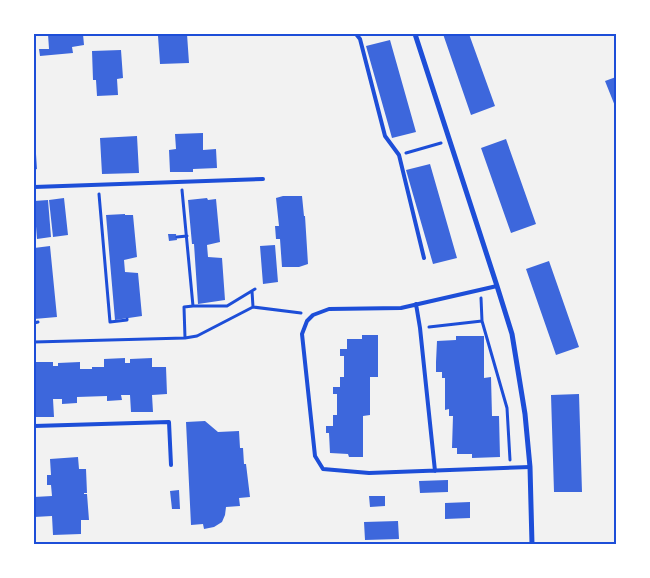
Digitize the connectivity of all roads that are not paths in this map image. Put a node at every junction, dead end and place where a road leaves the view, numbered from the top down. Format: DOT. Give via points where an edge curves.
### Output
graph roads {
  1 [pos="356,34"];
  2 [pos="415,34"];
  3 [pos="263,179"];
  4 [pos="34,187"];
  5 [pos="424,258"];
  6 [pos="497,286"];
  7 [pos="416,304"];
  8 [pos="34,426"];
  9 [pos="171,465"];
  10 [pos="530,467"];
  11 [pos="435,471"];
  12 [pos="532,544"];
  1 -- 5 [label="lane" via="385,136 398,155"];
  2 -- 6 [label="street"];
  3 -- 4 [label="lane"];
  6 -- 7 [label="lane"];
  6 -- 10 [label="street" via="512,334 520,377"];
  7 -- 11 [label="lane"];
  7 -- 11 [label="lane" via="400,308 328,309 307,321 302,334 315,456 323,469 368,473"];
  8 -- 9 [label="lane" via="169,422"];
  10 -- 11 [label="lane"];
  10 -- 12 [label="street"];
}
